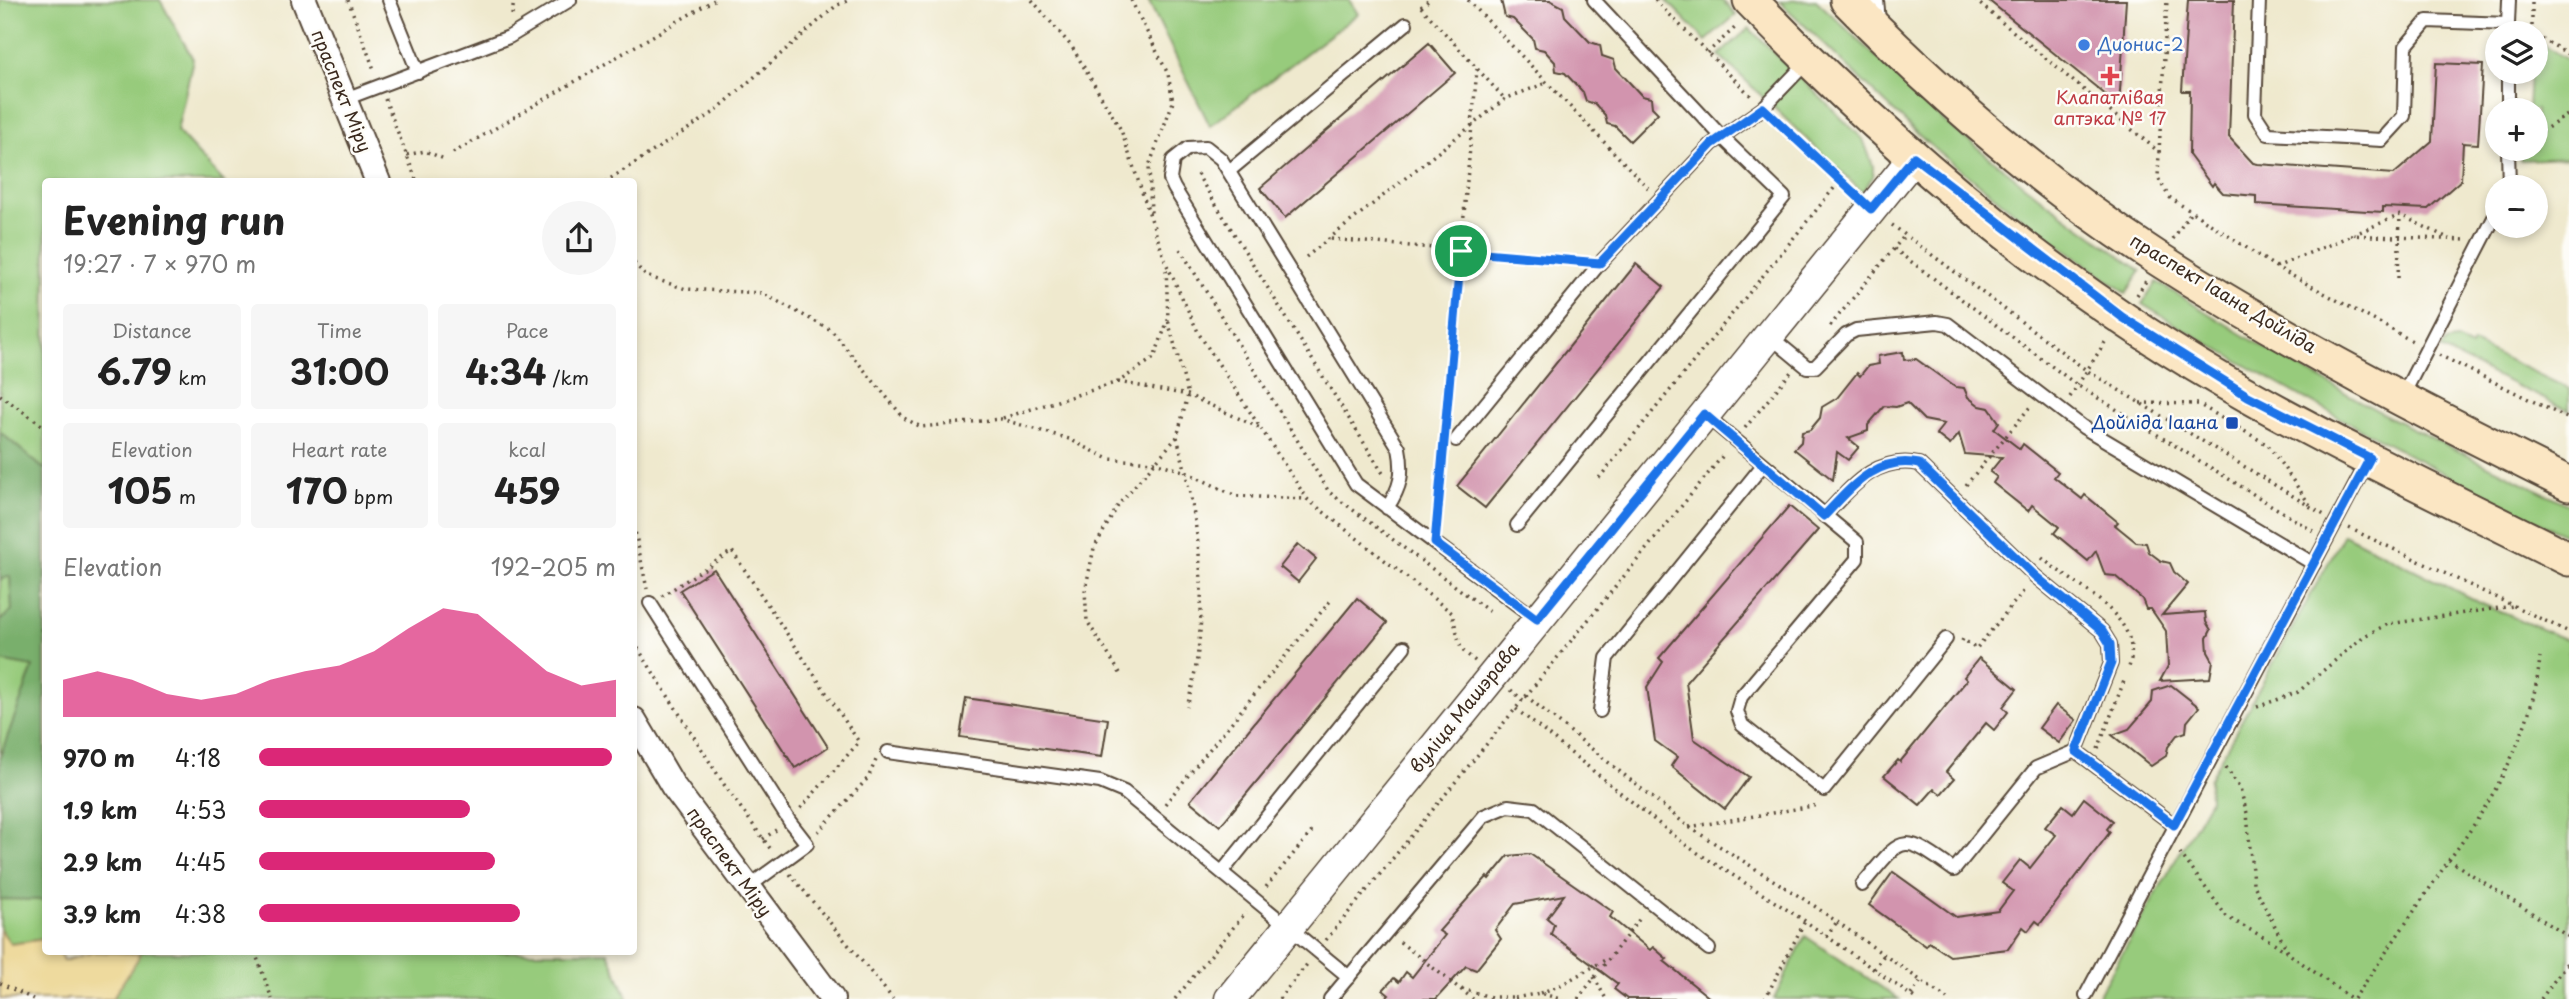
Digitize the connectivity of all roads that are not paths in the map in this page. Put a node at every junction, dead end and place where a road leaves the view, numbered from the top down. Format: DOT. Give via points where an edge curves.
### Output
graph roads {
  1 [pos="304,0"];
  2 [pos="389,0"];
  3 [pos="570,0"];
  4 [pos="1594,0"];
  5 [pos="1847,0"];
  6 [pos="1877,0"];
  7 [pos="2259,0"];
  8 [pos="2509,0"];
  9 [pos="1746,11"];
  10 [pos="2508,21"];
  11 [pos="1406,24"];
  12 [pos="2485,26"];
  13 [pos="1881,35"];
  14 [pos="1809,60"];
  15 [pos="418,72"];
  16 [pos="345,99"];
  17 [pos="1722,137"];
  18 [pos="1914,157"];
  19 [pos="1229,172"];
  20 [pos="376,178"];
  21 [pos="2485,238"];
  22 [pos="1767,334"];
  23 [pos="2400,400"];
  24 [pos="1704,414"];
  25 [pos="1456,440"];
  26 [pos="2370,458"];
  27 [pos="1763,465"];
  28 [pos="2569,484"];
  29 [pos="1387,508"];
  30 [pos="1824,516"];
  31 [pos="1517,525"];
  32 [pos="2569,559"];
  33 [pos="2314,564"];
  34 [pos="650,603"];
  35 [pos="1537,619"];
  36 [pos="1946,639"];
  37 [pos="1404,647"];
  38 [pos="1600,711"];
  39 [pos="637,725"];
  40 [pos="2076,751"];
  41 [pos="888,752"];
  42 [pos="2174,825"];
  43 [pos="1222,872"];
  44 [pos="1862,885"];
  45 [pos="748,887"];
  46 [pos="1289,925"];
  47 [pos="1709,949"];
  48 [pos="1349,976"];
  49 [pos="2086,995"];
  50 [pos="832,999"];
  51 [pos="1230,999"];
  52 [pos="1330,999"];
  1 -- 16 [label="street, праспект Міру"];
  2 -- 15 [label="lane"];
  3 -- 15 [label="lane" via="509,37"];
  4 -- 17 [label="lane"];
  5 -- 13 [label="main road, праспект Іаана Дойліда"];
  6 -- 13 [label="lane"];
  7 -- 12 [label="lane" via="2255,114 2268,134 2382,140 2404,116 2406,46 2427,21"];
  8 -- 10 [label="lane"];
  9 -- 14 [label="main road"];
  11 -- 19 [label="lane"];
  13 -- 23 [label="main road, праспект Іаана Дойліда" via="2050,180 2160,260"];
  14 -- 17 [label="lane" via="1763,108"];
  14 -- 18 [label="main road"];
  15 -- 16 [label="lane"];
  16 -- 20 [label="street, праспект Міру"];
  17 -- 25 [label="lane" via="1600,263"];
  17 -- 31 [label="lane" via="1784,197"];
  18 -- 22 [label="street, вуліца Машэрава"];
  18 -- 26 [label="main road" via="2122,317 2248,396"];
  19 -- 29 [label="lane" via="1399,449 1404,470 1398,492"];
  19 -- 29 [label="lane" via="1215,152 1197,146 1179,153 1170,179 1356,485"];
  21 -- 23 [label="lane"];
  22 -- 24 [label="street, вуліца Машэрава"];
  22 -- 33 [label="lane" via="1807,367 1815,367 1856,330 1948,324 2083,427"];
  23 -- 28 [label="main road, праспект Іаана Дойліда"];
  24 -- 27 [label="lane"];
  24 -- 35 [label="street, вуліца Машэрава"];
  26 -- 32 [label="main road"];
  26 -- 33 [label="lane"];
  27 -- 30 [label="lane"];
  27 -- 38 [label="lane" via="1607,658"];
  29 -- 35 [label="lane"];
  30 -- 36 [label="lane" via="1857,542 1857,559 1741,697 1737,711 1742,725 1824,790"];
  30 -- 40 [label="lane" via="1877,467 1919,464 2035,576 2102,631 2110,644 2111,663"];
  33 -- 42 [label="lane"];
  34 -- 45 [label="lane" via="807,844"];
  35 -- 46 [label="street, вуліца Машэрава"];
  37 -- 43 [label="lane"];
  39 -- 45 [label="street, праспект Міру" via="673,786"];
  40 -- 42 [label="lane"];
  40 -- 44 [label="lane" via="2036,768 1954,870 1918,844 1903,842 1891,849"];
  41 -- 43 [label="lane" via="1100,782 1124,792"];
  42 -- 49 [label="lane"];
  43 -- 46 [label="lane"];
  45 -- 50 [label="street, праспект Міру"];
  46 -- 48 [label="lane"];
  46 -- 51 [label="street, вуліца Машэрава"];
  47 -- 48 [label="lane" via="1534,808 1508,806 1484,816"];
  48 -- 52 [label="lane"];
}
